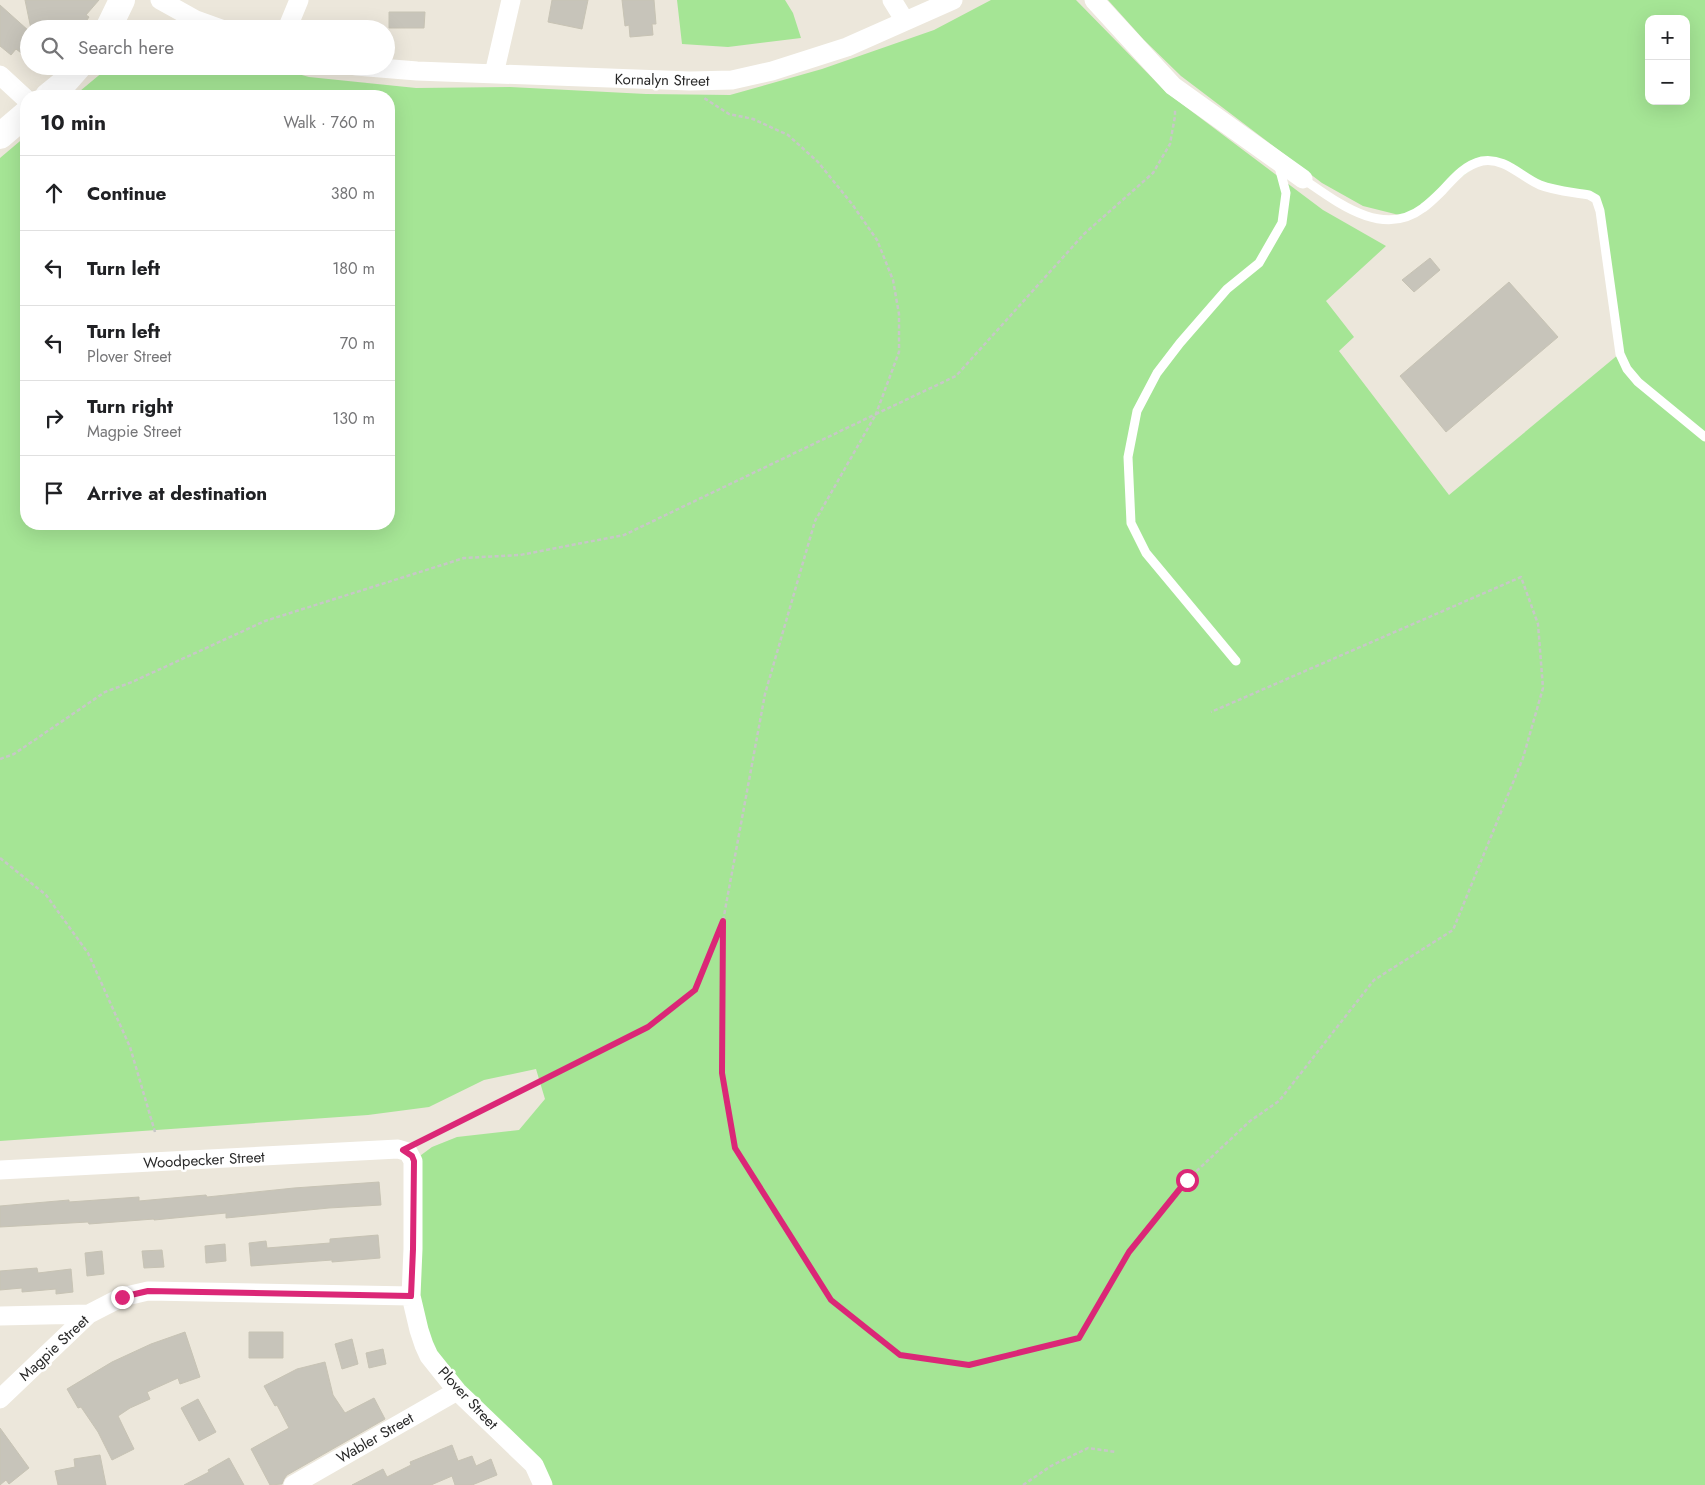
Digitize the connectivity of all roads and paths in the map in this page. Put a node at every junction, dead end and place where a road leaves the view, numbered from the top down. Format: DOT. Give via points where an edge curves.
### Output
graph roads {
  1 [pos="122,0"];
  2 [pos="160,0"];
  3 [pos="299,0"];
  4 [pos="511,0"];
  5 [pos="892,0"];
  6 [pos="953,0"];
  7 [pos="1094,0"];
  8 [pos="112,20"];
  9 [pos="196,20"];
  10 [pos="291,20"];
  11 [pos="905,21"];
  12 [pos="395,70"];
  13 [pos="494,74"];
  14 [pos="0,75"];
  15 [pos="71,75"];
  16 [pos="690,82"];
  17 [pos="1173,86"];
  18 [pos="55,90"];
  19 [pos="20,93"];
  20 [pos="20,119"];
  21 [pos="0,136"];
  22 [pos="1278,163"];
  23 [pos="1303,180"];
  24 [pos="876,414"];
  25 [pos="1705,437"];
  26 [pos="1236,661"];
  27 [pos="1211,712"];
  28 [pos="0,759"];
  29 [pos="0,858"];
  30 [pos="723,921"];
  31 [pos="155,1132"];
  32 [pos="406,1151"];
  33 [pos="0,1170"];
  34 [pos="411,1296"];
  35 [pos="89,1314"];
  36 [pos="0,1316"];
  37 [pos="457,1392"];
  38 [pos="0,1400"];
  39 [pos="1116,1452"];
  40 [pos="293,1485"];
  41 [pos="543,1485"];
  42 [pos="1023,1485"];
  1 -- 8 [label="street"];
  2 -- 9 [label="street"];
  3 -- 10 [label="street"];
  4 -- 13 [label="street"];
  5 -- 11 [label="street"];
  6 -- 11 [label="street, Kornalyn Street"];
  7 -- 17 [label="street"];
  11 -- 16 [label="street, Kornalyn Street" via="848,47 772,71 732,80"];
  12 -- 13 [label="street, Kornalyn Street"];
  13 -- 16 [label="street, Kornalyn Street"];
  14 -- 19 [label="street"];
  15 -- 18 [label="street"];
  16 -- 24 [label="path" via="701,95 728,114 752,119 788,135 818,162 877,240 893,280 899,314 899,352"];
  17 -- 22 [label="street"];
  17 -- 24 [label="path" via="1175,116 1170,144 1154,173 1084,234 956,376"];
  20 -- 21 [label="street"];
  22 -- 23 [label="street"];
  22 -- 26 [label="lane" via="1286,193 1282,223 1259,263 1227,289 1158,373 1137,412 1128,457 1131,522 1146,553"];
  23 -- 25 [label="lane" via="1356,213 1390,220 1407,217 1423,209 1460,172 1483,161 1500,162 1540,185 1596,199 1620,354 1638,382"];
  24 -- 28 [label="path" via="624,534 520,554 464,558 265,620 105,692 14,754"];
  24 -- 30 [label="path" via="815,521 764,694"];
  27 -- 30 [label="path" via="1522,577 1538,624 1543,688 1523,758 1453,930 1374,980 1279,1101 1250,1121 1187,1180 1129,1252 1079,1338 969,1365 900,1355 831,1300 735,1148 722,1073"];
  29 -- 31 [label="path" via="46,895 88,953 130,1047"];
  30 -- 32 [label="path" via="695,990 648,1027"];
  32 -- 33 [label="street, Woodpecker Street"];
  32 -- 34 [label="street, Plover Street" via="414,1161"];
  34 -- 35 [label="street, Magpie Street" via="148,1291 122,1297"];
  34 -- 37 [label="street, Plover Street" via="429,1356"];
  35 -- 36 [label="street"];
  35 -- 38 [label="street, Magpie Street"];
  37 -- 40 [label="street, Wabler Street"];
  37 -- 41 [label="street, Plover Street" via="534,1465"];
  39 -- 42 [label="path" via="1088,1448 1051,1466"];
}
